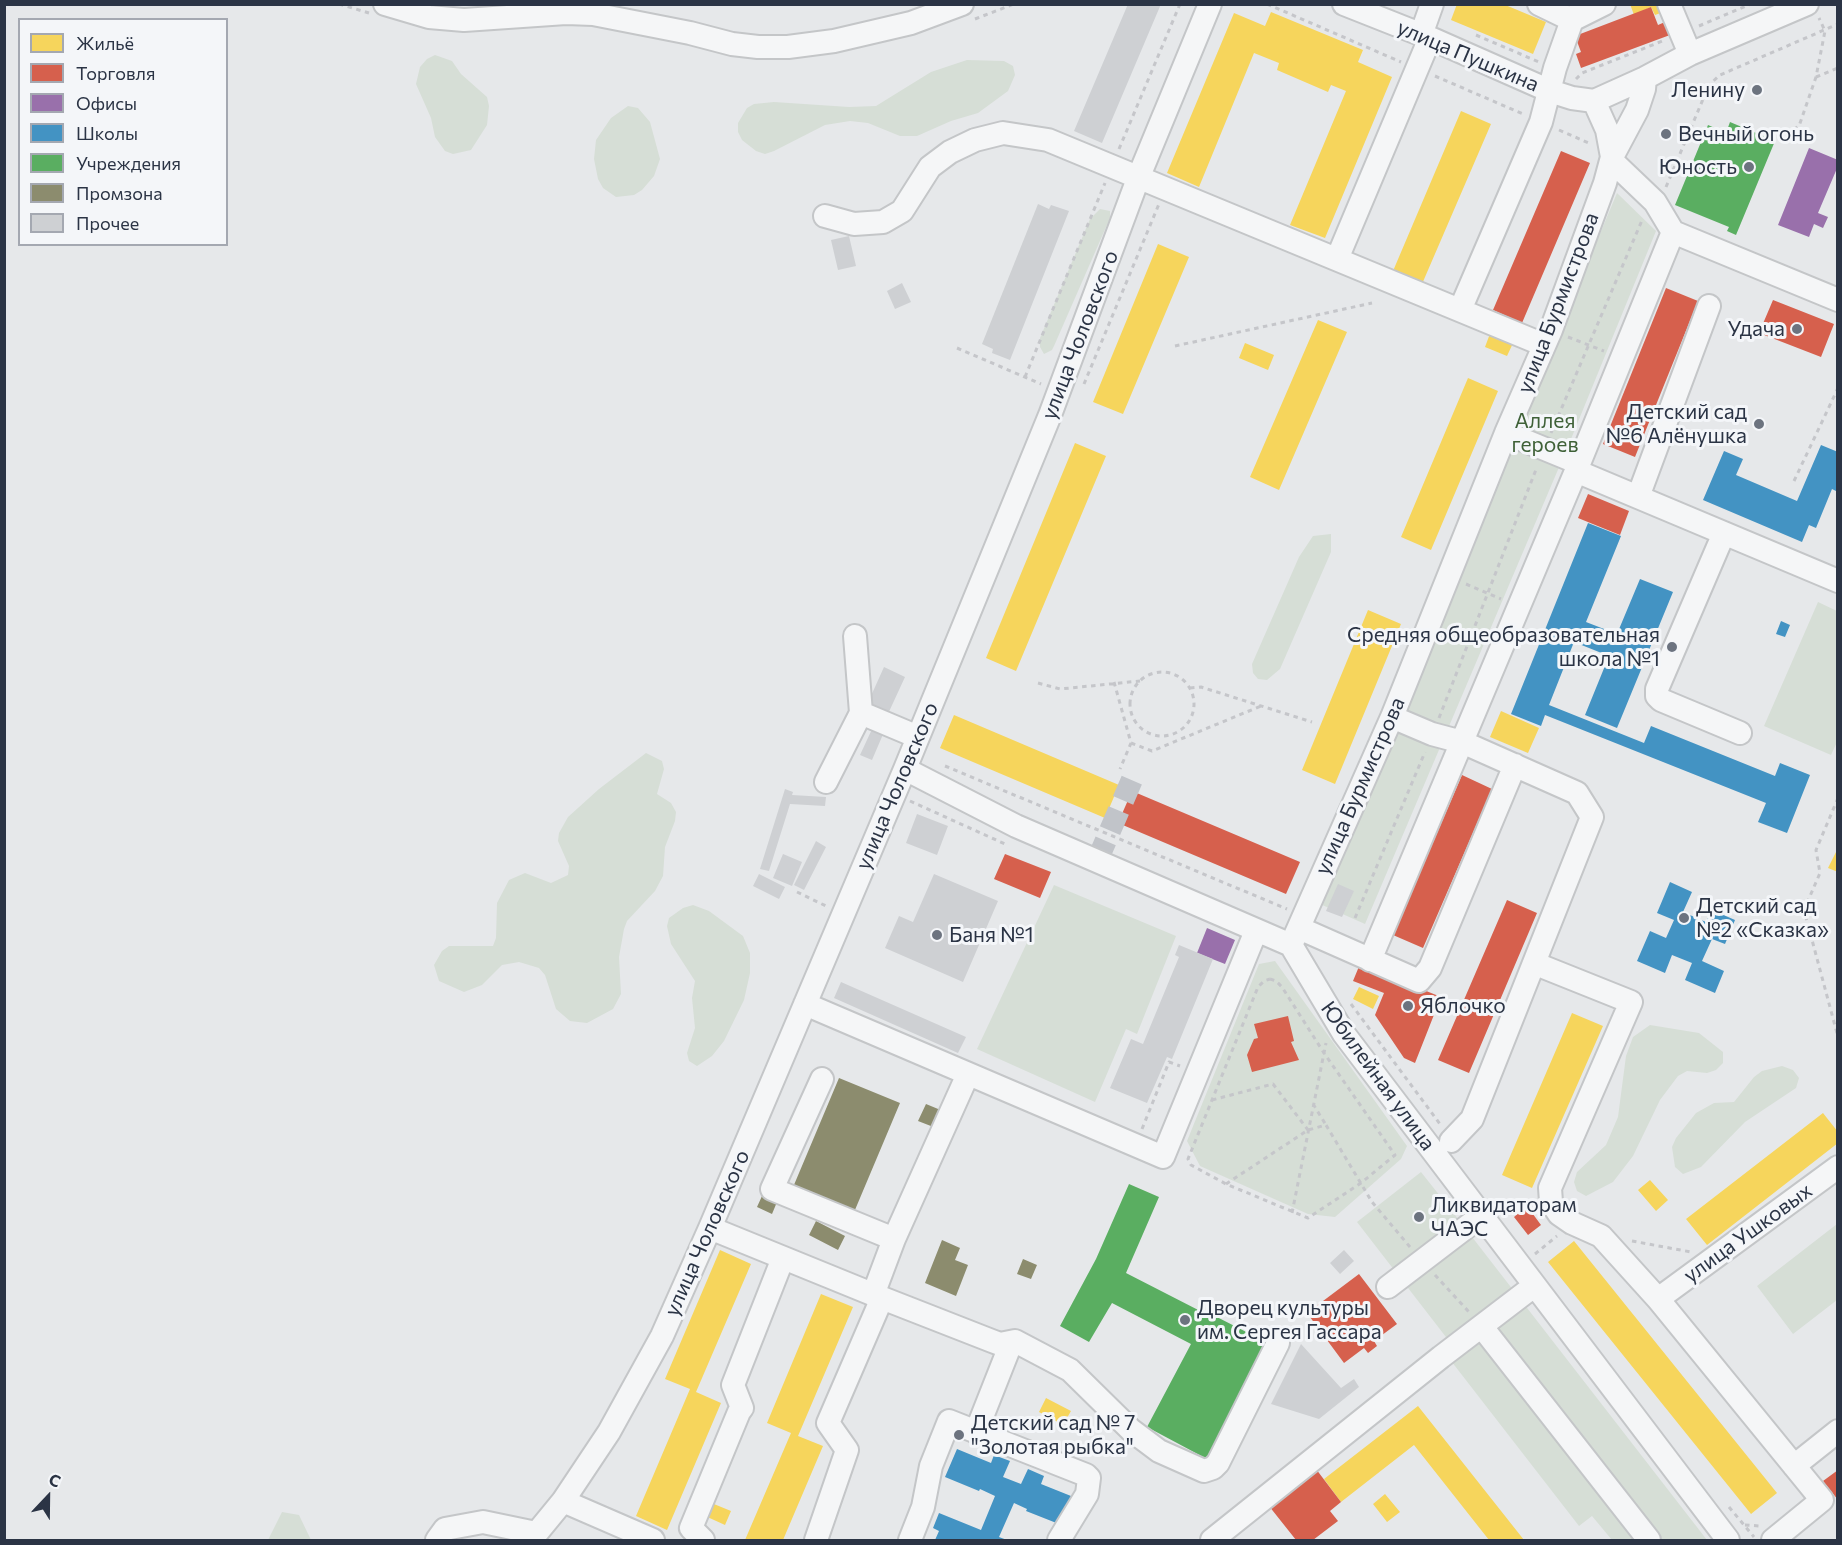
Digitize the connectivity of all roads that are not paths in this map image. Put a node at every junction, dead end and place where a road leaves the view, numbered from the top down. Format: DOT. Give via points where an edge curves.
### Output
graph roads {
  1 [pos="385,4"];
  2 [pos="962,4"];
  3 [pos="1210,4"];
  4 [pos="1344,4"];
  5 [pos="1432,4"];
  6 [pos="1539,4"];
  7 [pos="1604,4"];
  8 [pos="1669,4"];
  9 [pos="1812,9"];
  10 [pos="1579,12"];
  11 [pos="1426,37"];
  12 [pos="1686,44"];
  13 [pos="1645,78"];
  14 [pos="1559,94"];
  15 [pos="1594,101"];
  16 [pos="1612,159"];
  17 [pos="1139,176"];
  18 [pos="825,216"];
  19 [pos="1673,232"];
  20 [pos="1337,259"];
  21 [pos="1838,300"];
  22 [pos="1708,306"];
  23 [pos="1460,310"];
  24 [pos="1552,340"];
  25 [pos="1506,434"];
  26 [pos="1578,467"];
  27 [pos="1638,497"];
  28 [pos="1724,533"];
  29 [pos="1838,581"];
  30 [pos="855,636"];
  31 [pos="861,713"];
  32 [pos="1392,717"];
  33 [pos="1740,733"];
  34 [pos="918,737"];
  35 [pos="1462,742"];
  36 [pos="1515,765"];
  37 [pos="905,769"];
  38 [pos="826,782"];
  39 [pos="1298,930"];
  40 [pos="1256,931"];
  41 [pos="1370,960"];
  42 [pos="1536,964"];
  43 [pos="806,1004"];
  44 [pos="968,1074"];
  45 [pos="822,1079"];
  46 [pos="1451,1141"];
  47 [pos="1838,1167"];
  48 [pos="1486,1210"];
  49 [pos="710,1228"];
  50 [pos="894,1239"];
  51 [pos="783,1258"];
  52 [pos="1534,1286"];
  53 [pos="1388,1287"];
  54 [pos="877,1297"];
  55 [pos="1658,1299"];
  56 [pos="1482,1327"];
  57 [pos="1278,1343"];
  58 [pos="1009,1344"];
  59 [pos="1838,1431"];
  60 [pos="976,1432"];
  61 [pos="1794,1466"];
  62 [pos="563,1501"];
  63 [pos="534,1537"];
  64 [pos="437,1540"];
  65 [pos="653,1540"];
  66 [pos="703,1540"];
  67 [pos="816,1540"];
  68 [pos="910,1540"];
  69 [pos="1059,1540"];
  70 [pos="1212,1540"];
  71 [pos="1648,1540"];
  72 [pos="1728,1540"];
  73 [pos="1773,1540"];
  1 -- 2 [label="street" via="429,17 464,20 593,14 758,47 834,41 911,23"];
  3 -- 17 [label="street, улица Чоловского"];
  4 -- 11 [label="street, улица Пушкина"];
  5 -- 11 [label="street"];
  6 -- 10 [label="street"];
  7 -- 10 [label="street"];
  8 -- 12 [label="street"];
  9 -- 12 [label="street"];
  10 -- 14 [label="street" via="1556,68"];
  11 -- 14 [label="street, улица Пушкина"];
  11 -- 20 [label="street" via="1418,69"];
  12 -- 13 [label="street"];
  13 -- 15 [label="street"];
  13 -- 16 [label="street, улица Бурмистрова" via="1637,110"];
  14 -- 15 [label="street, улица Пушкина"];
  14 -- 23 [label="street" via="1541,122"];
  15 -- 16 [label="street"];
  16 -- 19 [label="street" via="1655,202"];
  16 -- 24 [label="street, улица Бурмистрова"];
  17 -- 18 [label="street" via="1048,140 1004,133 975,140 950,152 930,167 902,211 883,222 854,224"];
  17 -- 20 [label="street"];
  17 -- 34 [label="street, улица Чоловского" via="1059,391"];
  19 -- 21 [label="street"];
  19 -- 26 [label="street"];
  20 -- 23 [label="street"];
  22 -- 27 [label="street"];
  23 -- 24 [label="street"];
  24 -- 25 [label="street, улица Бурмистрова"];
  25 -- 26 [label="street"];
  25 -- 32 [label="street, улица Бурмистрова"];
  26 -- 27 [label="street"];
  26 -- 35 [label="street"];
  27 -- 28 [label="street"];
  28 -- 29 [label="street"];
  28 -- 33 [label="street" via="1657,696"];
  30 -- 31 [label="street"];
  31 -- 34 [label="street"];
  31 -- 38 [label="street"];
  32 -- 35 [label="street"];
  32 -- 39 [label="street, улица Бурмистрова"];
  34 -- 37 [label="street, улица Чоловского"];
  35 -- 36 [label="street"];
  35 -- 41 [label="street"];
  36 -- 41 [label="street" via="1430,968 1419,981"];
  36 -- 42 [label="street" via="1577,793 1593,817"];
  37 -- 40 [label="street" via="1016,826"];
  37 -- 43 [label="street, улица Чоловского"];
  39 -- 40 [label="street"];
  39 -- 41 [label="street"];
  39 -- 48 [label="street, Юбилейная улица" via="1344,1034"];
  40 -- 44 [label="street" via="1163,1157"];
  42 -- 46 [label="street" via="1472,1119"];
  42 -- 55 [label="street" via="1631,1002 1550,1188 1551,1202 1572,1223 1601,1236"];
  43 -- 44 [label="street"];
  43 -- 49 [label="street, улица Чоловского"];
  44 -- 50 [label="street"];
  45 -- 50 [label="street" via="772,1189"];
  47 -- 55 [label="street, улица Ушковых"];
  48 -- 52 [label="street, Юбилейная улица"];
  48 -- 53 [label="street"];
  49 -- 51 [label="street"];
  49 -- 62 [label="street, улица Чоловского" via="662,1336 609,1432"];
  50 -- 54 [label="street"];
  51 -- 54 [label="street"];
  51 -- 66 [label="street" via="733,1385 742,1408 691,1527"];
  52 -- 56 [label="street"];
  52 -- 72 [label="street, Юбилейная улица"];
  54 -- 58 [label="street" via="1000,1344"];
  54 -- 67 [label="street" via="828,1423 848,1450"];
  55 -- 61 [label="street"];
  56 -- 70 [label="street"];
  56 -- 71 [label="street"];
  57 -- 58 [label="street" via="1218,1463 1204,1471 1149,1444 1070,1370 1015,1341"];
  58 -- 60 [label="street"];
  59 -- 61 [label="street"];
  60 -- 68 [label="street" via="949,1421 931,1466 923,1507"];
  60 -- 69 [label="street" via="1086,1475 1087,1494"];
  61 -- 73 [label="street" via="1822,1500"];
  62 -- 63 [label="street, улица Чоловского"];
  62 -- 65 [label="street"];
  63 -- 64 [label="street" via="483,1522 445,1529"];
}
